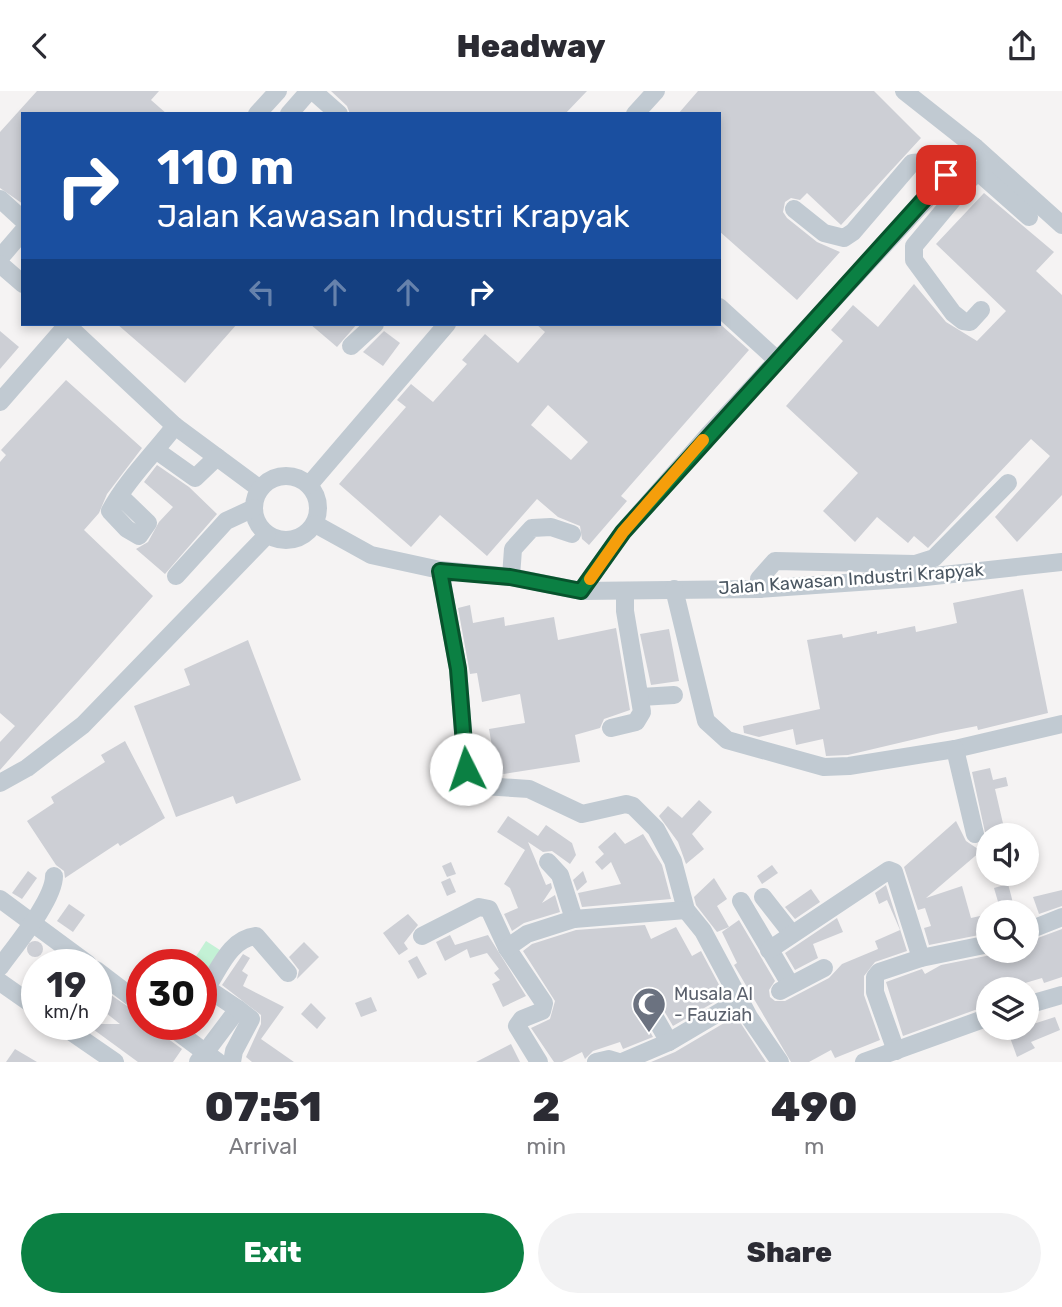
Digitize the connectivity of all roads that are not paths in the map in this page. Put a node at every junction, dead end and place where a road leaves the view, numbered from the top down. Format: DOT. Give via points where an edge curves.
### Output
graph roads {
  1 [pos="278,91"];
  2 [pos="311,91"];
  3 [pos="656,91"];
  4 [pos="904,91"];
  5 [pos="259,112"];
  6 [pos="291,112"];
  7 [pos="337,112"];
  8 [pos="637,112"];
  9 [pos="975,147"];
  10 [pos="984,167"];
  11 [pos="946,175"];
  12 [pos="0,199"];
  13 [pos="794,209"];
  14 [pos="1029,216"];
  15 [pos="21,218"];
  16 [pos="1062,225"];
  17 [pos="21,233"];
  18 [pos="0,258"];
  19 [pos="0,264"];
  20 [pos="21,282"];
  21 [pos="721,309"];
  22 [pos="981,310"];
  23 [pos="65,326"];
  24 [pos="69,326"];
  25 [pos="373,326"];
  26 [pos="445,326"];
  27 [pos="351,346"];
  28 [pos="776,359"];
  29 [pos="0,402"];
  30 [pos="175,426"];
  31 [pos="158,451"];
  32 [pos="217,457"];
  33 [pos="1008,483"];
  34 [pos="309,485"];
  35 [pos="260,489"];
  36 [pos="120,496"];
  37 [pos="254,508"];
  38 [pos="315,524"];
  39 [pos="572,534"];
  40 [pos="267,535"];
  41 [pos="1062,562"];
  42 [pos="440,571"];
  43 [pos="176,576"];
  44 [pos="510,577"];
  45 [pos="674,589"];
  46 [pos="759,589"];
  47 [pos="581,591"];
  48 [pos="625,591"];
  49 [pos="674,695"];
  50 [pos="642,697"];
  51 [pos="1062,724"];
  52 [pos="611,728"];
  53 [pos="955,749"];
  54 [pos="0,783"];
  55 [pos="975,834"];
  56 [pos="548,862"];
  57 [pos="54,876"];
  58 [pos="763,897"];
  59 [pos="0,899"];
  60 [pos="741,901"];
  61 [pos="686,910"];
  62 [pos="1062,917"];
  63 [pos="574,919"];
  64 [pos="32,922"];
  65 [pos="1039,926"];
  66 [pos="792,934"];
  67 [pos="422,936"];
  68 [pos="976,947"];
  69 [pos="507,948"];
  70 [pos="68,949"];
  71 [pos="769,950"];
  72 [pos="921,958"];
  73 [pos="0,967"];
  74 [pos="824,968"];
  75 [pos="288,973"];
  76 [pos="0,982"];
  77 [pos="112,982"];
  78 [pos="126,993"];
  79 [pos="1061,994"];
  80 [pos="21,996"];
  81 [pos="645,1000"];
  82 [pos="740,1000"];
  83 [pos="1039,1001"];
  84 [pos="238,1009"];
  85 [pos="976,1022"];
  86 [pos="83,1040"];
  87 [pos="185,1040"];
  88 [pos="669,1042"];
  89 [pos="897,1051"];
  90 [pos="207,1059"];
  91 [pos="115,1062"];
  92 [pos="232,1062"];
  93 [pos="539,1062"];
  94 [pos="596,1062"];
  95 [pos="621,1062"];
  96 [pos="779,1062"];
  97 [pos="864,1062"];
  1 -- 5 [label="street"];
  2 -- 6 [label="street"];
  2 -- 7 [label="street"];
  3 -- 8 [label="street"];
  4 -- 9 [label="street"];
  9 -- 10 [label="street"];
  9 -- 11 [label="street"];
  10 -- 14 [label="street"];
  10 -- 16 [label="street"];
  10 -- 22 [label="street" via="914,246 913,253 958,318 970,322"];
  11 -- 13 [label="street" via="923,162 912,163 844,238 824,233"];
  11 -- 28 [label="street"];
  12 -- 15 [label="street"];
  17 -- 18 [label="street"];
  19 -- 20 [label="street"];
  21 -- 28 [label="street"];
  23 -- 29 [label="street"];
  24 -- 30 [label="street"];
  25 -- 27 [label="street"];
  26 -- 34 [label="street"];
  28 -- 47 [label="street" via="623,532"];
  30 -- 31 [label="street"];
  30 -- 32 [label="street"];
  31 -- 32 [label="street" via="195,478"];
  31 -- 36 [label="street"];
  32 -- 35 [label="street"];
  33 -- 46 [label="street" via="934,558 915,564 775,561 759,579"];
  34 -- 35 [label="street" via="300,478 278,477"];
  34 -- 38 [label="street" via="318,503"];
  35 -- 37 [label="street"];
  37 -- 40 [label="street"];
  37 -- 43 [label="street" via="226,521"];
  38 -- 40 [label="street" via="288,541"];
  38 -- 42 [label="street, Jalan Kawasan Industri Krapyak" via="371,555"];
  39 -- 44 [label="street" via="551,527 531,528 513,549"];
  40 -- 54 [label="street" via="83,725"];
  41 -- 46 [label="street, Jalan Kawasan Industri Krapyak"];
  42 -- 44 [label="street, Jalan Kawasan Industri Krapyak"];
  42 -- 61 [label="street" via="458,669 466,769 472,779 483,786 529,789 582,814 633,806 656,829 673,861"];
  44 -- 47 [label="street, Jalan Kawasan Industri Krapyak"];
  45 -- 46 [label="street, Jalan Kawasan Industri Krapyak"];
  45 -- 48 [label="street, Jalan Kawasan Industri Krapyak"];
  45 -- 53 [label="street" via="706,721 727,740 824,767 864,766"];
  47 -- 48 [label="street, Jalan Kawasan Industri Krapyak"];
  48 -- 50 [label="street"];
  49 -- 50 [label="street"];
  50 -- 52 [label="street" via="642,712 636,722"];
  51 -- 53 [label="street"];
  53 -- 55 [label="street"];
  56 -- 63 [label="street" via="560,875"];
  57 -- 64 [label="street"];
  58 -- 66 [label="street"];
  59 -- 64 [label="street"];
  60 -- 71 [label="street"];
  61 -- 63 [label="street"];
  61 -- 82 [label="street" via="703,931"];
  62 -- 65 [label="street"];
  63 -- 69 [label="street" via="527,934"];
  64 -- 70 [label="street"];
  64 -- 73 [label="street"];
  66 -- 71 [label="street"];
  66 -- 72 [label="street" via="889,870 906,902"];
  67 -- 69 [label="street" via="486,906"];
  68 -- 72 [label="street"];
  69 -- 93 [label="street" via="544,1003 542,1011 517,1026"];
  71 -- 74 [label="street" via="785,987"];
  72 -- 89 [label="street" via="875,977 875,992"];
  75 -- 84 [label="street" via="256,936 241,939 209,984 211,991"];
  76 -- 80 [label="street"];
  77 -- 78 [label="street"];
  79 -- 83 [label="street"];
  81 -- 88 [label="street"];
  82 -- 88 [label="street"];
  82 -- 96 [label="street"];
  84 -- 90 [label="street"];
  84 -- 92 [label="street" via="251,1019"];
  85 -- 89 [label="street"];
  86 -- 91 [label="street"];
  87 -- 90 [label="street"];
  88 -- 95 [label="street"];
  89 -- 97 [label="street"];
  94 -- 95 [label="street"];
}
